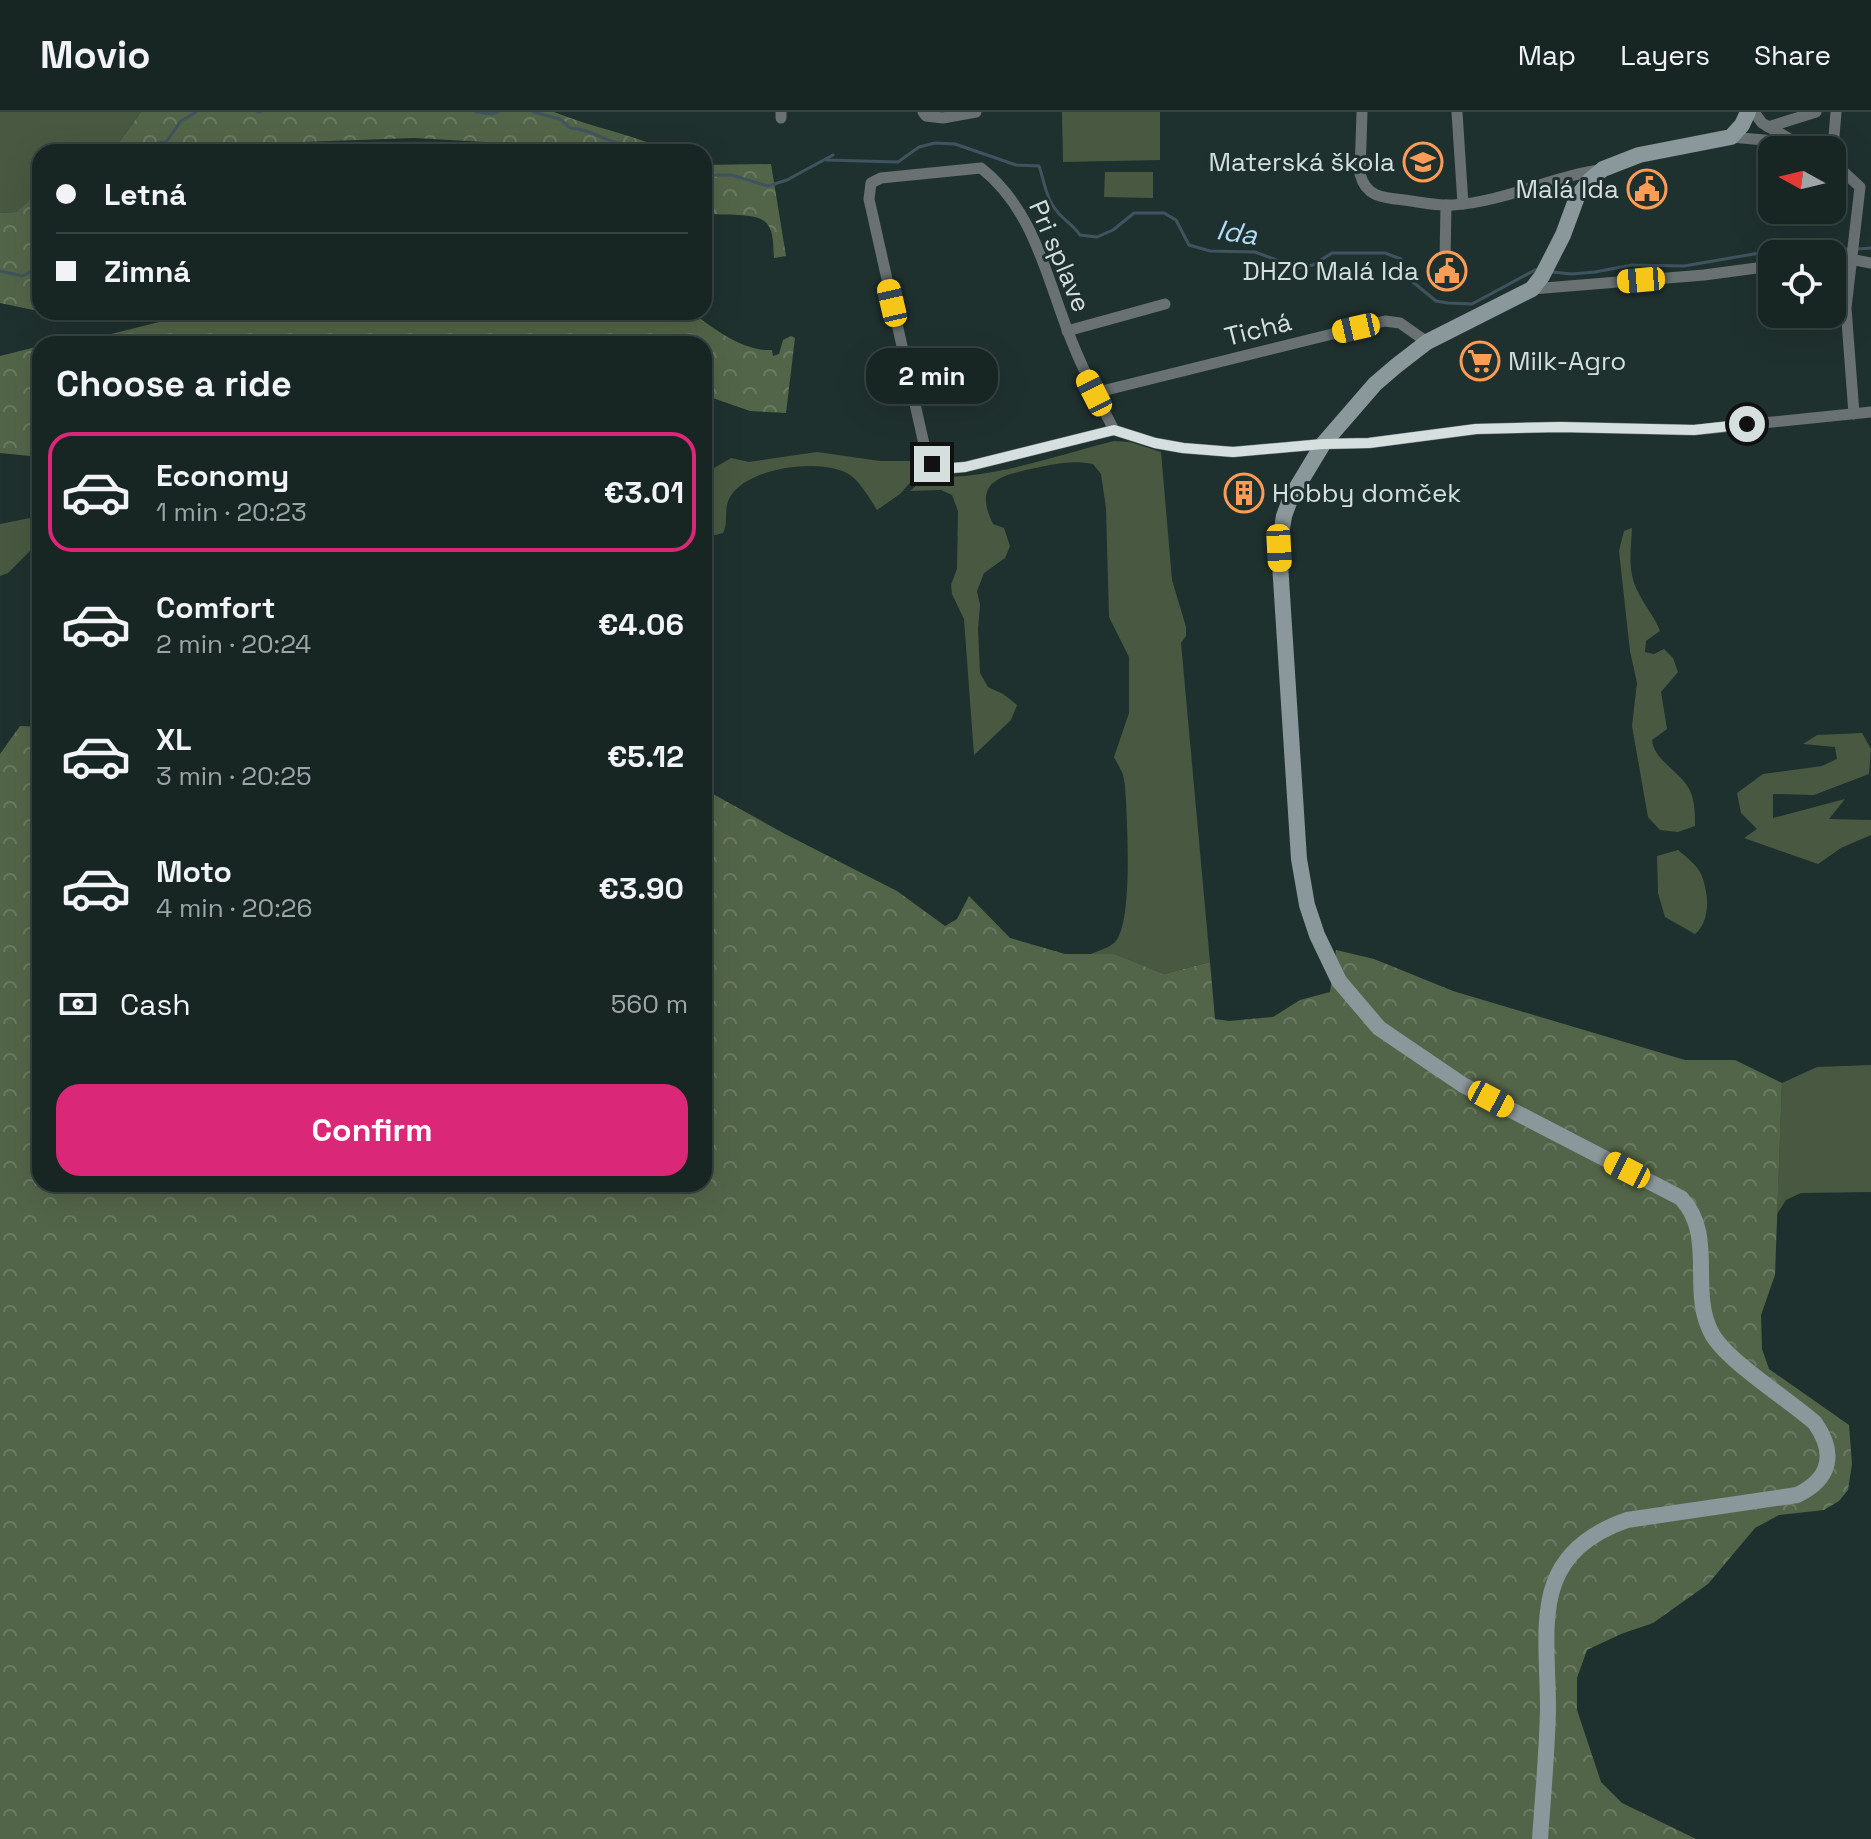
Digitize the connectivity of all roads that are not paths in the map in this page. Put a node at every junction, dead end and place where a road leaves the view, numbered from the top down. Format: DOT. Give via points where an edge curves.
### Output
graph roads {
  1 [pos="923,112"];
  2 [pos="976,112"];
  3 [pos="1362,112"];
  4 [pos="1457,112"];
  5 [pos="1748,112"];
  6 [pos="1754,112"];
  7 [pos="1816,112"];
  8 [pos="1836,112"];
  9 [pos="1768,127"];
  10 [pos="1784,136"];
  11 [pos="1834,136"];
  12 [pos="1731,137"];
  13 [pos="1758,139"];
  14 [pos="1846,171"];
  15 [pos="1576,182"];
  16 [pos="1865,185"];
  17 [pos="1463,204"];
  18 [pos="1446,205"];
  19 [pos="1851,257"];
  20 [pos="1846,258"];
  21 [pos="1445,261"];
  22 [pos="1871,263"];
  23 [pos="1758,268"];
  24 [pos="1537,283"];
  25 [pos="1165,304"];
  26 [pos="1067,331"];
  27 [pos="1427,342"];
  28 [pos="1094,393"];
  29 [pos="1871,412"];
  30 [pos="1854,414"];
  31 [pos="1114,430"];
  32 [pos="1323,444"];
  33 [pos="1540,1839"];
  1 -- 2 [label="street" via="943,118"];
  3 -- 18 [label="street" via="1360,174 1368,190 1375,197"];
  4 -- 17 [label="street"];
  5 -- 12 [label="main road"];
  6 -- 9 [label="street"];
  7 -- 9 [label="street"];
  8 -- 11 [label="street"];
  9 -- 10 [label="street"];
  12 -- 13 [label="street"];
  12 -- 15 [label="main road" via="1639,155"];
  14 -- 16 [label="street"];
  15 -- 17 [label="street"];
  15 -- 24 [label="main road" via="1550,261"];
  16 -- 19 [label="street"];
  17 -- 18 [label="street"];
  18 -- 21 [label="street"];
  19 -- 20 [label="street"];
  19 -- 22 [label="street"];
  19 -- 30 [label="street" via="1846,308"];
  23 -- 24 [label="street"];
  24 -- 27 [label="main road"];
  25 -- 26 [label="street"];
  26 -- 28 [label="street, Pri splave"];
  26 -- 31 [label="street, Pri splave" via="1026,219 981,168 871,183 869,199 932,464 965,467"];
  27 -- 28 [label="street, Tichá" via="1400,323 1385,321"];
  27 -- 32 [label="main road" via="1375,384"];
  28 -- 31 [label="street, Pri splave"];
  29 -- 30 [label="street"];
  30 -- 32 [label="street" via="1694,430 1476,429"];
  31 -- 32 [label="street" via="1155,443 1215,451"];
  32 -- 33 [label="main road" via="1296,485 1279,548 1299,859 1307,905 1339,981 1379,1028 1439,1071 1681,1198 1694,1213 1701,1236 1702,1301 1712,1333 1729,1354 1815,1423 1827,1448 1824,1473 1797,1495 1627,1520 1588,1538 1570,1555 1551,1591 1546,1619 1548,1711"];
}
